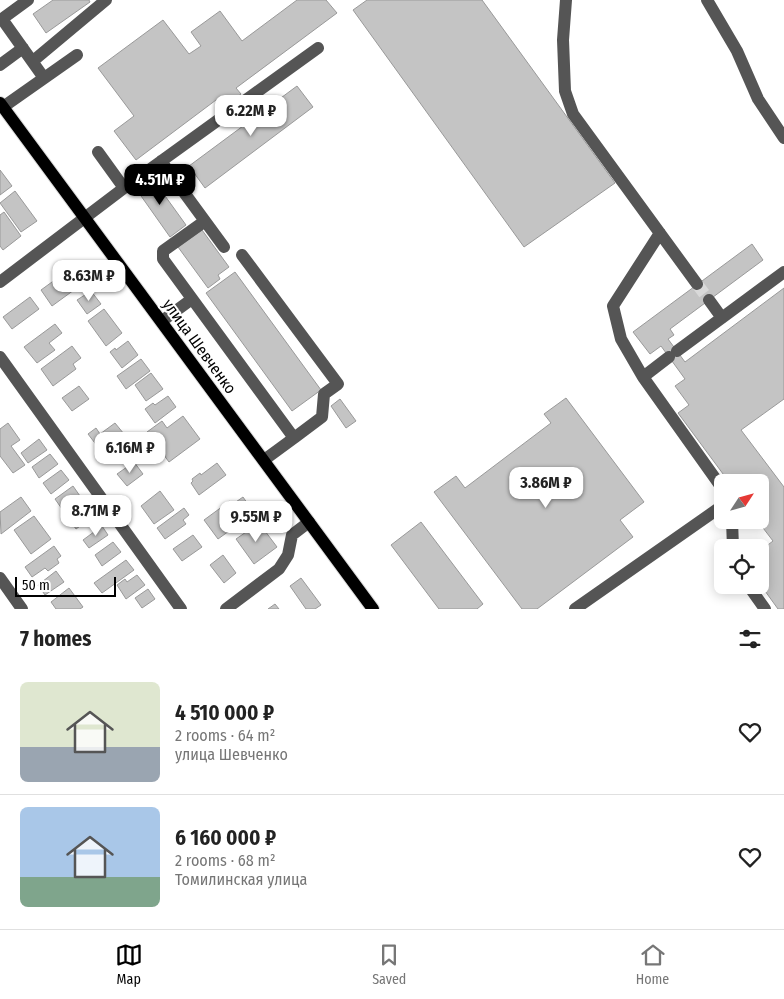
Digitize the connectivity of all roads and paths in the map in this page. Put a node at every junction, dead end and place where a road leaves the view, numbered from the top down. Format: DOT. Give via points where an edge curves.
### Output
graph roads {
  1 [pos="28,0"];
  2 [pos="566,0"];
  3 [pos="707,0"];
  4 [pos="102,1"];
  5 [pos="1,18"];
  6 [pos="23,48"];
  7 [pos="318,48"];
  8 [pos="77,55"];
  9 [pos="33,61"];
  10 [pos="0,65"];
  11 [pos="44,78"];
  12 [pos="2,105"];
  13 [pos="784,138"];
  14 [pos="98,152"];
  15 [pos="161,161"];
  16 [pos="124,188"];
  17 [pos="84,218"];
  18 [pos="205,221"];
  19 [pos="660,233"];
  20 [pos="224,247"];
  21 [pos="242,255"];
  22 [pos="784,272"];
  23 [pos="0,282"];
  24 [pos="697,284"];
  25 [pos="192,299"];
  26 [pos="708,300"];
  27 [pos="722,318"];
  28 [pos="162,321"];
  29 [pos="0,357"];
  30 [pos="643,377"];
  31 [pos="294,438"];
  32 [pos="264,460"];
  33 [pos="714,477"];
  34 [pos="714,512"];
  35 [pos="309,522"];
  36 [pos="0,578"];
  37 [pos="754,594"];
  38 [pos="22,609"];
  39 [pos="182,609"];
  40 [pos="226,609"];
  41 [pos="373,609"];
  42 [pos="575,609"];
  43 [pos="765,609"];
  1 -- 5 [label="street"];
  2 -- 19 [label="street" via="565,91 573,114"];
  3 -- 13 [label="street" via="737,51 758,99"];
  4 -- 9 [label="street"];
  5 -- 6 [label="street"];
  6 -- 9 [label="street"];
  6 -- 10 [label="street"];
  7 -- 15 [label="street"];
  8 -- 11 [label="street"];
  9 -- 11 [label="street"];
  11 -- 12 [label="street"];
  12 -- 17 [label="main road, улица Шевченко"];
  14 -- 16 [label="street"];
  15 -- 16 [label="street"];
  15 -- 18 [label="street"];
  16 -- 17 [label="street"];
  17 -- 23 [label="street"];
  17 -- 28 [label="main road, улица Шевченко"];
  18 -- 20 [label="street"];
  18 -- 25 [label="street" via="163,251 163,259"];
  19 -- 24 [label="street"];
  19 -- 30 [label="street" via="613,306 621,339"];
  21 -- 31 [label="street" via="338,384 324,394 322,417"];
  22 -- 27 [label="street"];
  25 -- 28 [label="street"];
  25 -- 31 [label="street"];
  26 -- 27 [label="street"];
  27 -- 30 [label="street"];
  28 -- 32 [label="main road, улица Шевченко"];
  29 -- 39 [label="street"];
  30 -- 33 [label="street"];
  31 -- 32 [label="street"];
  32 -- 35 [label="main road, улица Шевченко"];
  34 -- 42 [label="street"];
  35 -- 40 [label="street" via="292,536 288,555 278,569"];
  35 -- 41 [label="main road, улица Шевченко"];
  36 -- 38 [label="street"];
  37 -- 43 [label="street"];
}
